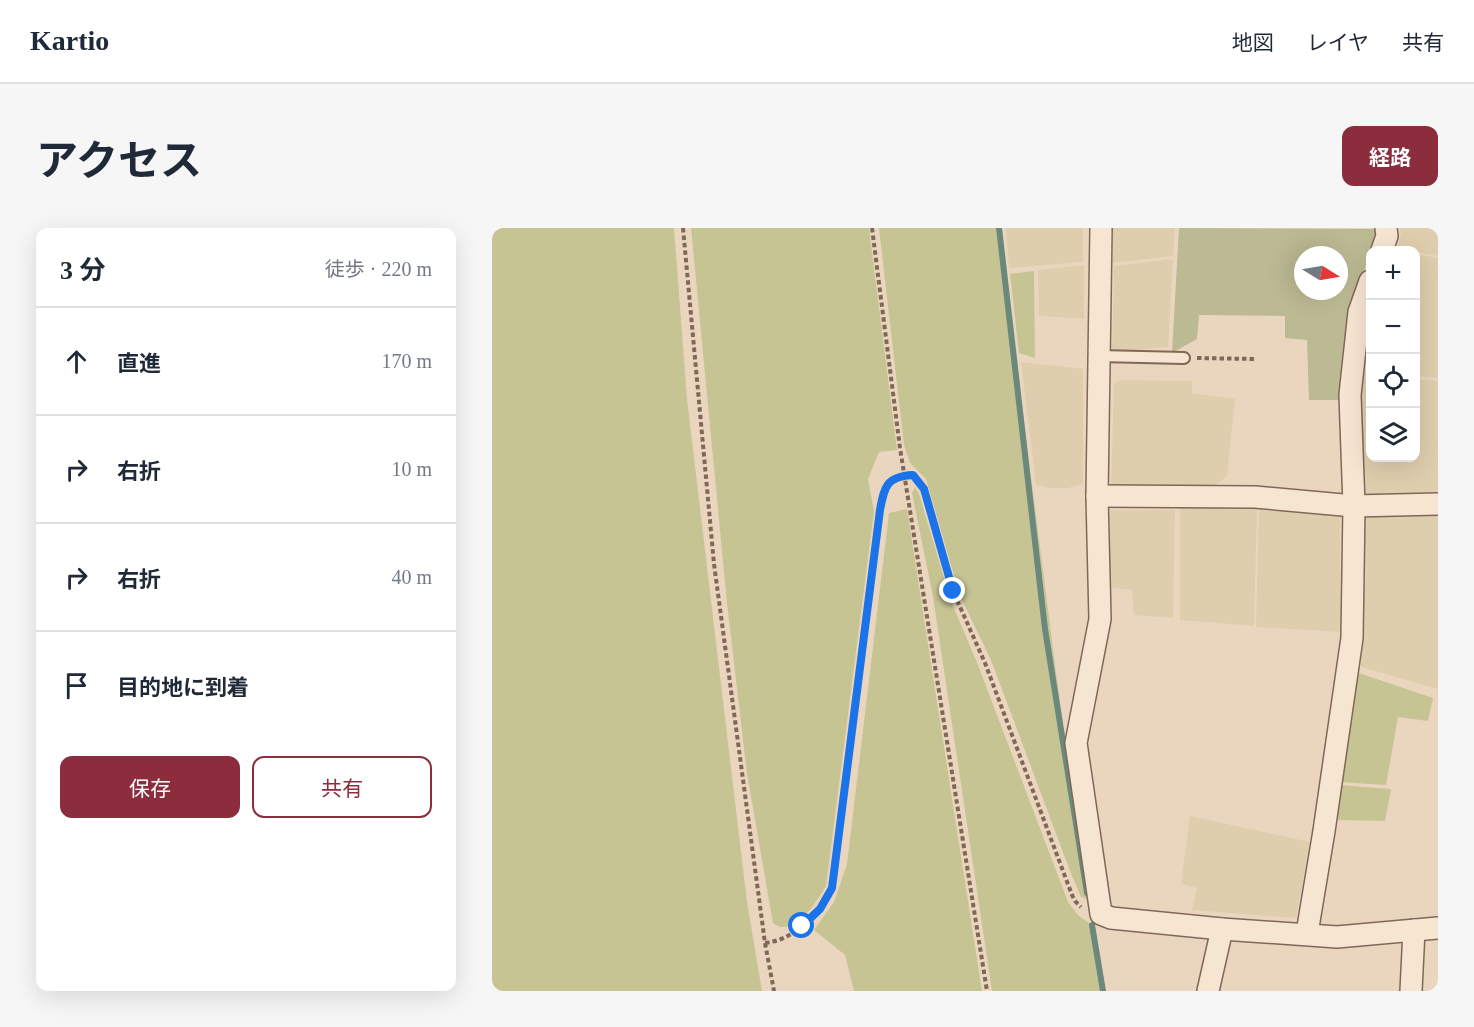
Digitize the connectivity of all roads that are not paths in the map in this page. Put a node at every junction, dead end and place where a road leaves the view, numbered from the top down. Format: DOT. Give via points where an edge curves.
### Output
graph roads {
  1 [pos="1101,228"];
  2 [pos="1386,228"];
  3 [pos="1383,246"];
  4 [pos="1366,294"];
  5 [pos="1099,356"];
  6 [pos="1184,358"];
  7 [pos="1098,496"];
  8 [pos="1438,504"];
  9 [pos="1354,506"];
  10 [pos="1438,928"];
  11 [pos="1222,929"];
  12 [pos="1414,930"];
  13 [pos="1306,933"];
  14 [pos="1208,991"];
  15 [pos="1411,991"];
  1 -- 5 [label="street"];
  2 -- 3 [label="street"];
  4 -- 9 [label="street" via="1359,312 1350,395"];
  5 -- 6 [label="lane"];
  5 -- 7 [label="street"];
  7 -- 9 [label="street" via="1256,497"];
  7 -- 11 [label="street" via="1100,619 1076,744 1099,910 1111,918"];
  8 -- 9 [label="street"];
  9 -- 13 [label="street" via="1352,638"];
  10 -- 12 [label="street"];
  11 -- 13 [label="street"];
  11 -- 14 [label="street"];
  12 -- 13 [label="street" via="1337,937"];
  12 -- 15 [label="street"];
}
